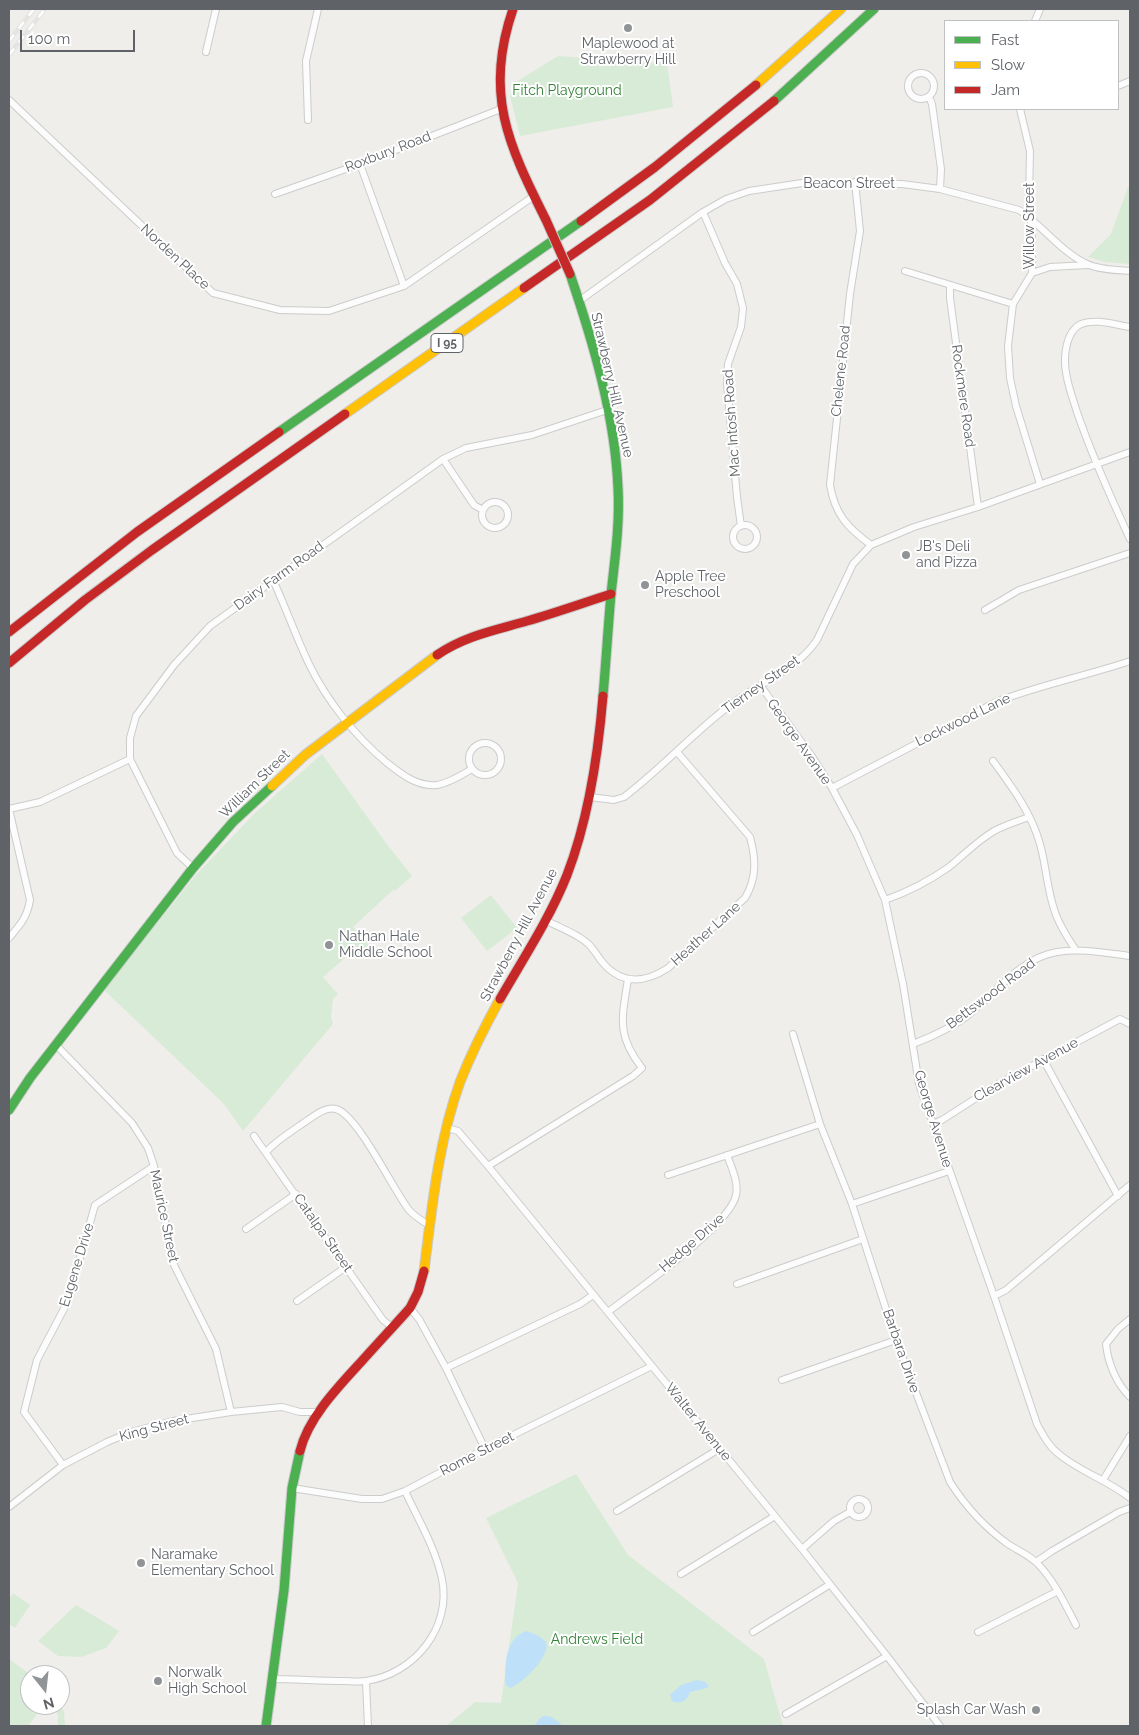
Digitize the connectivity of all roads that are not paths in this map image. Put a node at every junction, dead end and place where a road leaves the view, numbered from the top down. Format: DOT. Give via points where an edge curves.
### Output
graph roads {
  1 [pos="216,9"];
  2 [pos="318,9"];
  3 [pos="513,9"];
  4 [pos="841,9"];
  5 [pos="874,9"];
  6 [pos="206,52"];
  7 [pos="929,96"];
  8 [pos="9,100"];
  9 [pos="501,108"];
  10 [pos="1020,110"];
  11 [pos="308,120"];
  12 [pos="360,164"];
  13 [pos="855,182"];
  14 [pos="940,189"];
  15 [pos="275,194"];
  16 [pos="534,196"];
  17 [pos="703,212"];
  18 [pos="1030,218"];
  19 [pos="1088,265"];
  20 [pos="905,271"];
  21 [pos="1130,271"];
  22 [pos="1032,273"];
  23 [pos="950,285"];
  24 [pos="404,286"];
  25 [pos="579,301"];
  26 [pos="1014,304"];
  27 [pos="1130,327"];
  28 [pos="607,410"];
  29 [pos="1130,452"];
  30 [pos="443,459"];
  31 [pos="1097,465"];
  32 [pos="1040,484"];
  33 [pos="978,506"];
  34 [pos="483,510"];
  35 [pos="741,526"];
  36 [pos="1130,539"];
  37 [pos="871,544"];
  38 [pos="1130,553"];
  39 [pos="273,580"];
  40 [pos="611,594"];
  41 [pos="985,610"];
  42 [pos="9,632"];
  43 [pos="1130,661"];
  44 [pos="9,663"];
  45 [pos="760,685"];
  46 [pos="348,722"];
  47 [pos="677,752"];
  48 [pos="130,759"];
  49 [pos="992,761"];
  50 [pos="472,769"];
  51 [pos="832,788"];
  52 [pos="590,797"];
  53 [pos="9,809"];
  54 [pos="1030,817"];
  55 [pos="193,868"];
  56 [pos="884,900"];
  57 [pos="545,920"];
  58 [pos="9,938"];
  59 [pos="1075,950"];
  60 [pos="1130,956"];
  61 [pos="628,979"];
  62 [pos="1130,1024"];
  63 [pos="793,1034"];
  64 [pos="56,1044"];
  65 [pos="912,1044"];
  66 [pos="1044,1059"];
  67 [pos="9,1110"];
  68 [pos="820,1124"];
  69 [pos="932,1124"];
  70 [pos="447,1128"];
  71 [pos="254,1136"];
  72 [pos="266,1152"];
  73 [pos="727,1155"];
  74 [pos="154,1166"];
  75 [pos="488,1166"];
  76 [pos="949,1171"];
  77 [pos="668,1175"];
  78 [pos="1130,1185"];
  79 [pos="296,1194"];
  80 [pos="1118,1196"];
  81 [pos="852,1204"];
  82 [pos="430,1226"];
  83 [pos="246,1229"];
  84 [pos="863,1239"];
  85 [pos="346,1267"];
  86 [pos="737,1284"];
  87 [pos="593,1295"];
  88 [pos="994,1296"];
  89 [pos="297,1301"];
  90 [pos="410,1308"];
  91 [pos="608,1312"];
  92 [pos="1130,1319"];
  93 [pos="393,1328"];
  94 [pos="896,1340"];
  95 [pos="652,1366"];
  96 [pos="446,1368"];
  97 [pos="782,1380"];
  98 [pos="1130,1397"];
  99 [pos="231,1412"];
  100 [pos="319,1412"];
  101 [pos="1130,1436"];
  102 [pos="720,1448"];
  103 [pos="485,1449"];
  104 [pos="63,1465"];
  105 [pos="1103,1480"];
  106 [pos="292,1488"];
  107 [pos="405,1491"];
  108 [pos="1130,1498"];
  109 [pos="9,1507"];
  110 [pos="1130,1508"];
  111 [pos="617,1511"];
  112 [pos="850,1512"];
  113 [pos="775,1516"];
  114 [pos="802,1549"];
  115 [pos="1036,1562"];
  116 [pos="681,1574"];
  117 [pos="829,1585"];
  118 [pos="1058,1591"];
  119 [pos="1076,1625"];
  120 [pos="753,1632"];
  121 [pos="978,1632"];
  122 [pos="887,1656"];
  123 [pos="271,1679"];
  124 [pos="366,1681"];
  125 [pos="786,1714"];
  126 [pos="266,1726"];
  127 [pos="368,1726"];
  128 [pos="940,1726"];
  1 -- 6 [label="street"];
  2 -- 11 [label="street" via="306,61"];
  3 -- 9 [label="main road, Strawberry Hill Avenue" via="499,62"];
  4 -- 42 [label="main road, I 95" via="749,91 656,166 137,532"];
  5 -- 44 [label="main road, I 95" via="773,102 657,194 152,550 78,605"];
  7 -- 7 [label="street" via="934,88 931,78 922,73 912,76 908,85 910,95 919,100"];
  7 -- 14 [label="street" via="941,169"];
  8 -- 24 [label="street, Norden Place" via="213,294 280,310 329,312"];
  9 -- 12 [label="street, Roxbury Road"];
  9 -- 16 [label="main road, Strawberry Hill Avenue" via="508,137"];
  10 -- 18 [label="street, Willow Street" via="1030,151"];
  12 -- 15 [label="street, Roxbury Road"];
  12 -- 24 [label="street"];
  13 -- 14 [label="street, Beacon Street"];
  13 -- 17 [label="street, Beacon Street" via="802,182 748,191"];
  13 -- 37 [label="street, Chelene Road" via="860,231 850,294 830,486 841,518"];
  14 -- 18 [label="street, Beacon Street" via="1019,210"];
  16 -- 24 [label="street, Norden Place"];
  16 -- 25 [label="main road, Strawberry Hill Avenue, bridge"];
  17 -- 25 [label="street, Beacon Street"];
  17 -- 35 [label="street, Mac Intosh Road" via="737,284 743,308 741,327 728,364 727,384"];
  18 -- 19 [label="street, Beacon Street"];
  18 -- 22 [label="street, Willow Street"];
  19 -- 21 [label="street, Beacon Street"];
  19 -- 22 [label="street" via="1050,267"];
  20 -- 23 [label="street"];
  22 -- 26 [label="street, Willow Street"];
  23 -- 26 [label="street"];
  23 -- 33 [label="street, Rockmere Road"];
  25 -- 28 [label="main road, Strawberry Hill Avenue"];
  26 -- 32 [label="street, Willow Street" via="1008,346 1010,378"];
  27 -- 31 [label="street" via="1092,321 1081,324 1068,339 1067,376"];
  28 -- 30 [label="street, Dairy Farm Road" via="532,435 466,448"];
  28 -- 40 [label="main road, Strawberry Hill Avenue" via="617,473 618,510"];
  29 -- 31 [label="street, Tierney Street"];
  30 -- 34 [label="street" via="474,505"];
  30 -- 39 [label="street, Dairy Farm Road"];
  31 -- 32 [label="street, Tierney Street"];
  31 -- 36 [label="street"];
  32 -- 33 [label="street, Tierney Street"];
  33 -- 37 [label="street, Tierney Street"];
  34 -- 34 [label="street" via="484,522 490,527 502,525 507,518 504,506 497,502"];
  37 -- 45 [label="street, Tierney Street" via="853,564 810,650 794,665"];
  38 -- 41 [label="street" via="1019,590"];
  39 -- 46 [label="street" via="310,666 326,696"];
  39 -- 48 [label="street, Dairy Farm Road" via="210,626 174,665 136,716 130,738"];
  40 -- 46 [label="main road, William Street" via="450,646"];
  40 -- 52 [label="main road, Strawberry Hill Avenue" via="600,725"];
  43 -- 51 [label="street, Lockwood Lane" via="996,702"];
  45 -- 47 [label="street, Tierney Street" via="729,705"];
  45 -- 51 [label="street, George Avenue"];
  46 -- 50 [label="street" via="368,747 418,783 437,785"];
  46 -- 55 [label="main road, William Street" via="268,788"];
  47 -- 52 [label="street, Tierney Street" via="624,797 614,800"];
  47 -- 61 [label="street, Heather Lane" via="750,837 755,869 752,886 745,898 668,968 656,976"];
  48 -- 53 [label="street" via="40,802"];
  48 -- 55 [label="street, Dairy Farm Road" via="178,853"];
  49 -- 54 [label="street" via="1019,796"];
  50 -- 50 [label="street" via="486,776 496,772 501,762 499,752 492,745 476,746 469,759"];
  51 -- 56 [label="street, George Avenue" via="857,835"];
  52 -- 57 [label="main road, Strawberry Hill Avenue" via="567,875"];
  53 -- 58 [label="street" via="30,900 28,913"];
  54 -- 56 [label="street" via="995,831 932,878 910,891"];
  54 -- 59 [label="street" via="1040,844 1054,909"];
  55 -- 64 [label="main road, William Street"];
  56 -- 65 [label="street, George Avenue"];
  57 -- 61 [label="street" via="584,940 607,967"];
  57 -- 70 [label="main road, Strawberry Hill Avenue" via="470,1057"];
  59 -- 60 [label="street, Bettswood Road"];
  59 -- 65 [label="street, Bettswood Road" via="1042,956 1020,968 967,1016 934,1036"];
  61 -- 75 [label="street" via="623,1035 642,1068"];
  62 -- 66 [label="street, Clearview Avenue" via="1120,1019"];
  63 -- 68 [label="street, Barbara Drive"];
  64 -- 67 [label="main road, William Street"];
  64 -- 74 [label="street, Maurice Street" via="132,1122 148,1148"];
  65 -- 69 [label="street, George Avenue" via="919,1084"];
  66 -- 69 [label="street, Clearview Avenue"];
  66 -- 80 [label="street"];
  68 -- 73 [label="street"];
  68 -- 81 [label="street, Barbara Drive"];
  69 -- 76 [label="street, George Avenue"];
  70 -- 75 [label="street, Walter Avenue" via="458,1131"];
  70 -- 82 [label="main road, Strawberry Hill Avenue"];
  71 -- 72 [label="street, Catalpa Street"];
  72 -- 79 [label="street, Catalpa Street"];
  72 -- 82 [label="street" via="275,1142 316,1115 327,1109 336,1109 348,1115 409,1210"];
  73 -- 77 [label="street"];
  73 -- 91 [label="street, Hedge Drive" via="737,1188 733,1205 686,1252"];
  74 -- 99 [label="street, Maurice Street" via="174,1265 216,1349"];
  74 -- 104 [label="street, Eugene Drive" via="95,1205 67,1303 37,1360 24,1412"];
  75 -- 87 [label="street, Walter Avenue"];
  76 -- 81 [label="street"];
  76 -- 88 [label="street, George Avenue"];
  78 -- 80 [label="street"];
  79 -- 83 [label="street"];
  79 -- 85 [label="street, Catalpa Street"];
  80 -- 88 [label="street" via="1006,1290"];
  81 -- 84 [label="street, Barbara Drive"];
  82 -- 90 [label="main road, Strawberry Hill Avenue" via="424,1272"];
  84 -- 86 [label="street"];
  84 -- 94 [label="street, Barbara Drive"];
  85 -- 89 [label="street"];
  85 -- 93 [label="street, Catalpa Street" via="383,1320"];
  87 -- 91 [label="street, Walter Avenue"];
  87 -- 96 [label="street"];
  88 -- 105 [label="street, George Avenue" via="1037,1424 1047,1442 1060,1455"];
  90 -- 93 [label="main road, Strawberry Hill Avenue"];
  90 -- 96 [label="street"];
  91 -- 95 [label="street, Walter Avenue"];
  92 -- 98 [label="street" via="1106,1344 1112,1369"];
  93 -- 100 [label="main road, Strawberry Hill Avenue"];
  94 -- 97 [label="street"];
  94 -- 115 [label="street, Barbara Drive" via="950,1482 963,1503 981,1523"];
  95 -- 102 [label="street, Walter Avenue"];
  95 -- 103 [label="street, Rome Street"];
  96 -- 103 [label="street"];
  99 -- 100 [label="street, King Street" via="282,1407 300,1412"];
  99 -- 104 [label="street, King Street" via="173,1420 131,1432"];
  100 -- 106 [label="main road, Strawberry Hill Avenue" via="302,1443"];
  101 -- 105 [label="street"];
  102 -- 111 [label="street"];
  102 -- 113 [label="street, Walter Avenue"];
  103 -- 107 [label="street, Rome Street"];
  104 -- 109 [label="street, King Street"];
  105 -- 108 [label="street, George Avenue"];
  106 -- 107 [label="street, Rome Street" via="382,1500"];
  106 -- 123 [label="main road, Strawberry Hill Avenue" via="284,1590"];
  107 -- 124 [label="street" via="434,1554 442,1580 443,1606 435,1632 422,1652 394,1674"];
  110 -- 115 [label="street"];
  112 -- 114 [label="street" via="834,1521"];
  113 -- 114 [label="street, Walter Avenue"];
  113 -- 116 [label="street"];
  114 -- 117 [label="street, Walter Avenue"];
  115 -- 118 [label="street, Barbara Drive"];
  117 -- 120 [label="street"];
  117 -- 122 [label="street, Walter Avenue"];
  118 -- 119 [label="street, Barbara Drive"];
  118 -- 121 [label="street"];
  122 -- 125 [label="street"];
  122 -- 128 [label="street, Walter Avenue"];
  123 -- 124 [label="street"];
  123 -- 126 [label="main road, Strawberry Hill Avenue"];
  124 -- 127 [label="street"];
}
